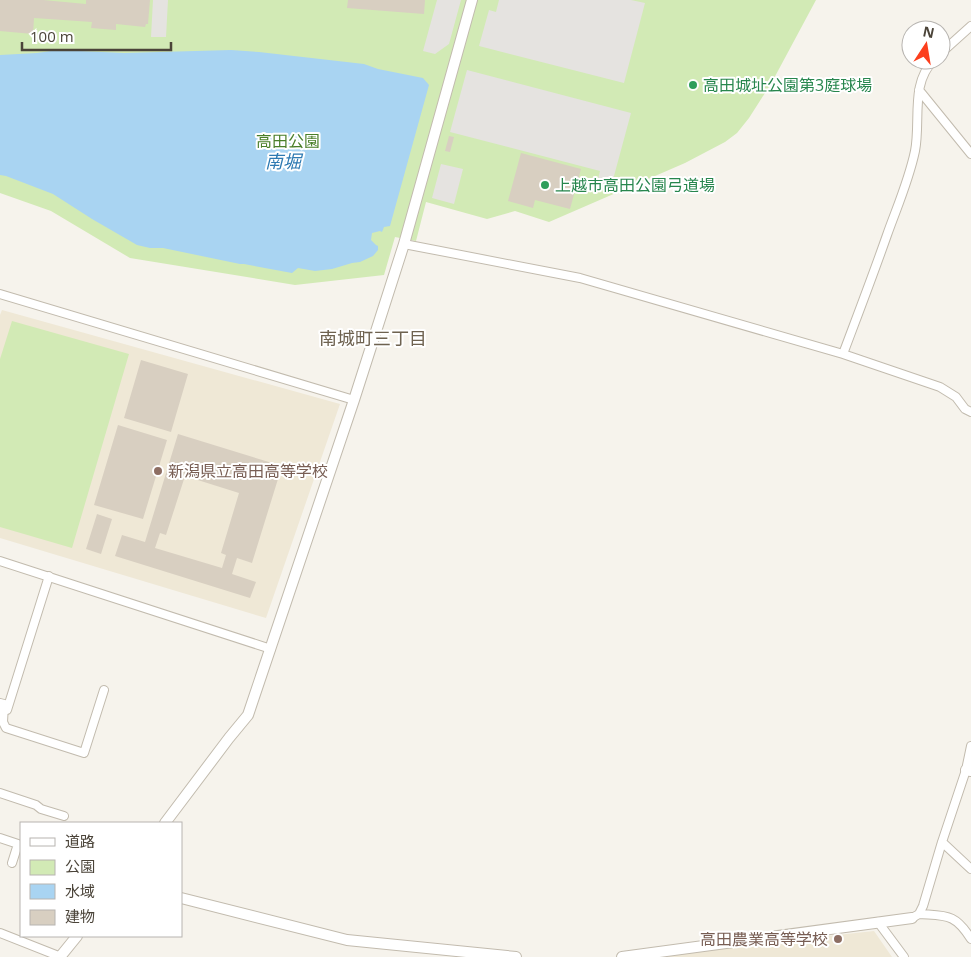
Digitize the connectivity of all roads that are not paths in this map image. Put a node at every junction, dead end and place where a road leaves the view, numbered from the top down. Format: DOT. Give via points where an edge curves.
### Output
graph roads {
  1 [pos="472,0"];
  2 [pos="971,26"];
  3 [pos="951,45"];
  4 [pos="926,70"];
  5 [pos="919,90"];
  6 [pos="971,154"];
  7 [pos="404,244"];
  8 [pos="0,294"];
  9 [pos="843,354"];
  10 [pos="354,400"];
  11 [pos="971,412"];
  12 [pos="0,561"];
  13 [pos="49,576"];
  14 [pos="270,649"];
  15 [pos="104,690"];
  16 [pos="0,703"];
  17 [pos="3,722"];
  18 [pos="0,732"];
  19 [pos="971,746"];
  20 [pos="968,771"];
  21 [pos="0,793"];
  22 [pos="64,816"];
  23 [pos="166,822"];
  24 [pos="0,838"];
  25 [pos="942,842"];
  26 [pos="12,863"];
  27 [pos="971,869"];
  28 [pos="182,898"];
  29 [pos="916,916"];
  30 [pos="878,922"];
  31 [pos="0,933"];
  32 [pos="77,937"];
  33 [pos="971,938"];
  34 [pos="449,954"];
  35 [pos="60,957"];
  36 [pos="516,957"];
  37 [pos="622,957"];
  38 [pos="904,957"];
  1 -- 7 [label="street"];
  2 -- 3 [label="street"];
  4 -- 5 [label="street"];
  5 -- 6 [label="street"];
  5 -- 9 [label="street" via="915,150 906,183"];
  7 -- 9 [label="street" via="580,278"];
  7 -- 10 [label="street"];
  8 -- 10 [label="street"];
  9 -- 11 [label="street" via="940,387"];
  10 -- 14 [label="street"];
  12 -- 13 [label="street"];
  13 -- 14 [label="street"];
  13 -- 17 [label="street"];
  14 -- 23 [label="street" via="248,715"];
  15 -- 17 [label="street" via="84,753 6,728"];
  16 -- 17 [label="street" via="4,704"];
  17 -- 18 [label="street"];
  19 -- 20 [label="street"];
  20 -- 25 [label="street"];
  21 -- 22 [label="street"];
  24 -- 26 [label="street" via="18,844"];
  25 -- 27 [label="street"];
  25 -- 29 [label="street" via="923,906"];
  28 -- 34 [label="street" via="348,940"];
  29 -- 30 [label="street"];
  29 -- 33 [label="street" via="947,916 965,928"];
  30 -- 37 [label="street"];
  30 -- 38 [label="street"];
  31 -- 35 [label="street"];
  32 -- 35 [label="street"];
  34 -- 36 [label="street"];
}
